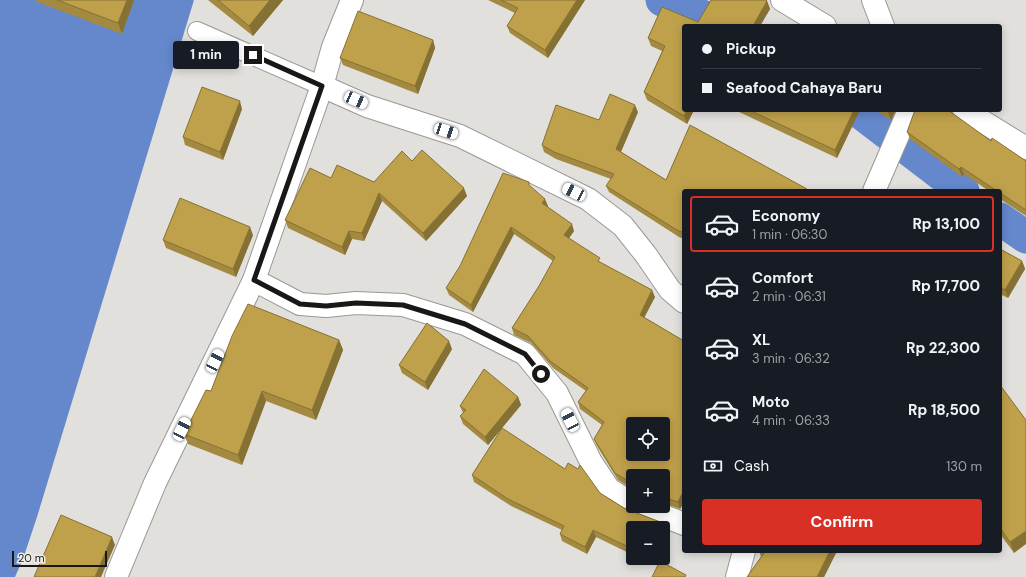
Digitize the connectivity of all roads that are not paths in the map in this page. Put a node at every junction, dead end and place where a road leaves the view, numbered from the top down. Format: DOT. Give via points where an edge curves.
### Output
graph roads {
  1 [pos="352,0"];
  2 [pos="782,0"];
  3 [pos="873,0"];
  4 [pos="822,24"];
  5 [pos="882,24"];
  6 [pos="197,31"];
  7 [pos="322,86"];
  8 [pos="908,112"];
  9 [pos="967,112"];
  10 [pos="1026,148"];
  11 [pos="875,189"];
  12 [pos="254,280"];
  13 [pos="682,300"];
  14 [pos="626,500"];
  15 [pos="656,513"];
  16 [pos="682,523"];
  17 [pos="743,553"];
  18 [pos="116,577"];
  19 [pos="737,577"];
  1 -- 7 [label="street" via="332,47"];
  2 -- 4 [label="street"];
  3 -- 5 [label="street"];
  6 -- 7 [label="lane"];
  7 -- 12 [label="street"];
  7 -- 13 [label="street" via="367,106 460,136 588,199 623,226 670,290"];
  8 -- 11 [label="street"];
  9 -- 10 [label="street"];
  12 -- 14 [label="street" via="300,304 403,305 465,324 525,354 557,393 591,462 609,489"];
  12 -- 18 [label="street" via="156,483"];
  15 -- 16 [label="street"];
  17 -- 19 [label="street"];
}
